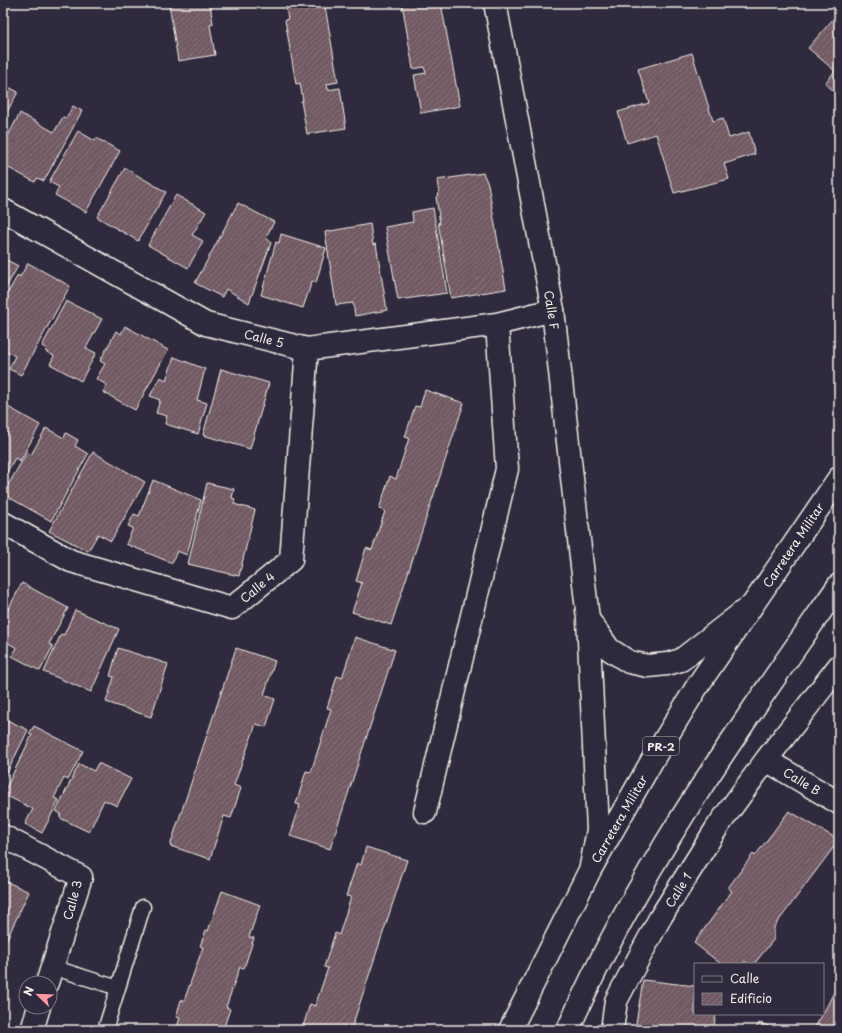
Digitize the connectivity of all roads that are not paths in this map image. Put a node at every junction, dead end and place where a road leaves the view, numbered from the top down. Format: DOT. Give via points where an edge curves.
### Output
graph roads {
  1 [pos="495,3"];
  2 [pos="3,210"];
  3 [pos="553,310"];
  4 [pos="497,324"];
  5 [pos="307,349"];
  6 [pos="839,478"];
  7 [pos="3,523"];
  8 [pos="839,585"];
  9 [pos="752,605"];
  10 [pos="588,620"];
  11 [pos="839,666"];
  12 [pos="766,760"];
  13 [pos="839,803"];
  14 [pos="425,812"];
  15 [pos="3,836"];
  16 [pos="591,868"];
  17 [pos="144,907"];
  18 [pos="50,975"];
  19 [pos="58,977"];
  20 [pos="118,988"];
  21 [pos="616,1001"];
  22 [pos="37,1015"];
  23 [pos="32,1030"];
  24 [pos="105,1030"];
  25 [pos="510,1030"];
  26 [pos="568,1030"];
  27 [pos="600,1030"];
  28 [pos="612,1030"];
  1 -- 3 [label="street, Calle F"];
  2 -- 5 [label="street, Calle 5" via="206,324"];
  3 -- 4 [label="street, Calle 5"];
  3 -- 10 [label="street, Calle F"];
  4 -- 5 [label="street, Calle 5"];
  4 -- 14 [label="street" via="507,470"];
  5 -- 7 [label="street, Calle 4" via="290,560 232,608 71,561"];
  6 -- 9 [label="street, Carretera Militar / PR-2"];
  8 -- 26 [label="street" via="700,787 639,889"];
  9 -- 10 [label="street" via="681,660 661,665 648,666 629,662 609,649"];
  9 -- 16 [label="street, Carretera Militar / PR-2" via="698,685"];
  10 -- 16 [label="street, Calle F" via="598,830"];
  11 -- 12 [label="street, Calle 1"];
  12 -- 13 [label="street, Calle B"];
  12 -- 21 [label="street, Calle 1" via="718,826 668,905"];
  15 -- 18 [label="street, Calle 3" via="81,877"];
  16 -- 25 [label="street, Carretera Militar / PR-2"];
  17 -- 20 [label="lane"];
  19 -- 20 [label="lane"];
  20 -- 24 [label="lane"];
  21 -- 27 [label="street"];
  21 -- 28 [label="street, Calle 1"];
  22 -- 23 [label="street"];
}
